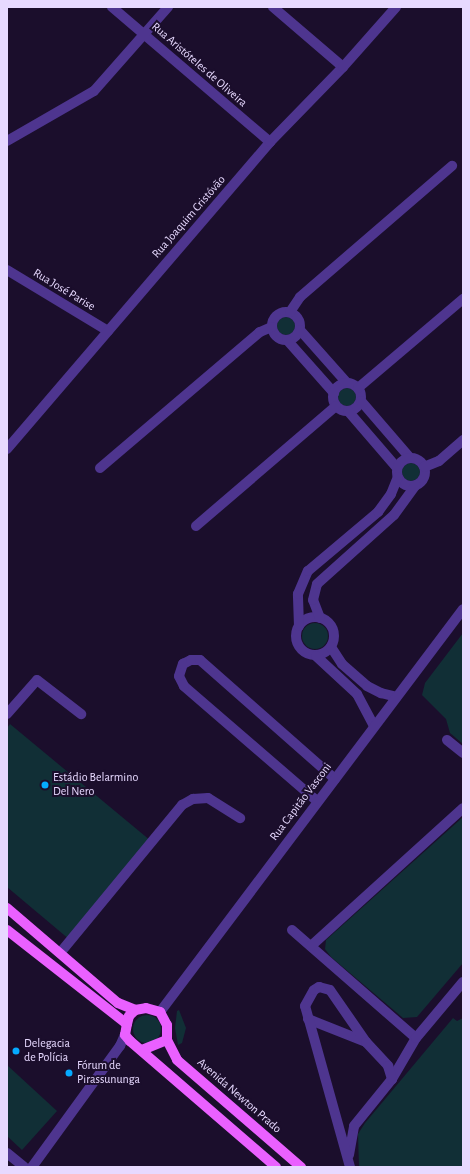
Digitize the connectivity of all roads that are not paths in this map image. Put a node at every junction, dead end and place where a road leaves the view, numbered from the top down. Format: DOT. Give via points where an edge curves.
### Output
graph roads {
  1 [pos="112,7"];
  2 [pos="168,7"];
  3 [pos="272,7"];
  4 [pos="396,7"];
  5 [pos="144,35"];
  6 [pos="343,67"];
  7 [pos="7,141"];
  8 [pos="270,142"];
  9 [pos="452,166"];
  10 [pos="7,270"];
  11 [pos="463,299"];
  12 [pos="290,312"];
  13 [pos="272,327"];
  14 [pos="300,330"];
  15 [pos="108,332"];
  16 [pos="287,340"];
  17 [pos="347,383"];
  18 [pos="358,388"];
  19 [pos="334,394"];
  20 [pos="361,401"];
  21 [pos="336,406"];
  22 [pos="348,411"];
  23 [pos="463,440"];
  24 [pos="7,449"];
  25 [pos="410,458"];
  26 [pos="424,467"];
  27 [pos="100,468"];
  28 [pos="397,472"];
  29 [pos="416,485"];
  30 [pos="196,526"];
  31 [pos="463,609"];
  32 [pos="320,618"];
  33 [pos="299,626"];
  34 [pos="331,647"];
  35 [pos="316,656"];
  36 [pos="342,664"];
  37 [pos="334,672"];
  38 [pos="367,686"];
  39 [pos="357,694"];
  40 [pos="397,697"];
  41 [pos="7,714"];
  42 [pos="81,714"];
  43 [pos="374,726"];
  44 [pos="447,740"];
  45 [pos="463,753"];
  46 [pos="335,779"];
  47 [pos="317,801"];
  48 [pos="463,808"];
  49 [pos="240,818"];
  50 [pos="7,908"];
  51 [pos="292,930"];
  52 [pos="8,933"];
  53 [pos="311,946"];
  54 [pos="60,953"];
  55 [pos="463,982"];
  56 [pos="135,1010"];
  57 [pos="160,1012"];
  58 [pos="308,1019"];
  59 [pos="126,1029"];
  60 [pos="416,1038"];
  61 [pos="167,1040"];
  62 [pos="366,1042"];
  63 [pos="142,1050"];
  64 [pos="392,1079"];
  65 [pos="7,1153"];
  66 [pos="349,1164"];
  67 [pos="24,1167"];
  68 [pos="32,1167"];
  69 [pos="276,1167"];
  70 [pos="301,1167"];
  1 -- 5 [label="street, Rua Aristóteles de Oliveira"];
  2 -- 5 [label="street"];
  3 -- 6 [label="street"];
  4 -- 6 [label="street, Rua Joaquim Cristóvão"];
  5 -- 7 [label="street" via="94,91"];
  5 -- 8 [label="street, Rua Aristóteles de Oliveira"];
  6 -- 8 [label="street, Rua Joaquim Cristóvão"];
  8 -- 15 [label="street, Rua Joaquim Cristóvão"];
  9 -- 12 [label="street" via="300,297"];
  10 -- 15 [label="street, Rua José Parise"];
  11 -- 18 [label="street"];
  12 -- 13 [label="street" via="277,315"];
  12 -- 14 [label="street" via="300,321"];
  13 -- 16 [label="street" via="278,338"];
  13 -- 27 [label="street" via="260,332"];
  14 -- 16 [label="street" via="295,337"];
  14 -- 17 [label="street"];
  15 -- 24 [label="street, Rua Joaquim Cristóvão"];
  16 -- 19 [label="street"];
  17 -- 18 [label="street"];
  17 -- 19 [label="street" via="339,386"];
  18 -- 20 [label="street"];
  19 -- 21 [label="street"];
  20 -- 22 [label="street" via="356,408"];
  20 -- 25 [label="street"];
  21 -- 22 [label="street"];
  21 -- 30 [label="street"];
  22 -- 28 [label="street"];
  23 -- 26 [label="street" via="439,461"];
  25 -- 26 [label="street" via="419,460"];
  25 -- 28 [label="street" via="402,461"];
  26 -- 29 [label="street" via="423,479"];
  28 -- 29 [label="street" via="403,484"];
  28 -- 33 [label="street" via="391,494 378,512 308,572 298,594"];
  29 -- 32 [label="street" via="394,515 317,584 313,600"];
  31 -- 40 [label="street, Rua Capitão Vasconi"];
  32 -- 33 [label="street" via="308,618"];
  32 -- 34 [label="street" via="333,630"];
  33 -- 35 [label="street" via="297,643 304,653"];
  34 -- 35 [label="street"];
  34 -- 36 [label="street"];
  35 -- 37 [label="street"];
  36 -- 37 [label="street"];
  36 -- 38 [label="street"];
  37 -- 39 [label="street"];
  38 -- 39 [label="street"];
  38 -- 40 [label="street" via="381,694"];
  39 -- 43 [label="street"];
  40 -- 43 [label="street, Rua Capitão Vasconi"];
  41 -- 42 [label="street" via="37,680"];
  43 -- 46 [label="street, Rua Capitão Vasconi"];
  44 -- 45 [label="street"];
  46 -- 47 [label="street, Rua Capitão Vasconi"];
  46 -- 47 [label="street" via="200,660 190,660 182,664 179,676 184,686"];
  47 -- 57 [label="street, Rua Capitão Vasconi"];
  48 -- 53 [label="street"];
  49 -- 54 [label="street" via="208,798 193,799 182,805"];
  50 -- 54 [label="main road"];
  51 -- 53 [label="street"];
  52 -- 59 [label="main road"];
  53 -- 60 [label="street"];
  54 -- 56 [label="main road" via="118,1003"];
  55 -- 60 [label="street"];
  56 -- 57 [label="main road" via="146,1008"];
  56 -- 59 [label="main road" via="129,1016"];
  57 -- 61 [label="main road" via="167,1025"];
  58 -- 62 [label="street"];
  58 -- 62 [label="street" via="305,1006 309,994 319,987 325,987 330,990"];
  58 -- 66 [label="street"];
  59 -- 63 [label="main road"];
  59 -- 68 [label="street" via="120,1046"];
  60 -- 64 [label="street"];
  61 -- 63 [label="main road"];
  61 -- 70 [label="main road, Avenida Newton Prado" via="177,1060"];
  62 -- 64 [label="street" via="383,1058"];
  63 -- 69 [label="main road"];
  64 -- 66 [label="street" via="354,1126"];
  65 -- 67 [label="street"];
}
